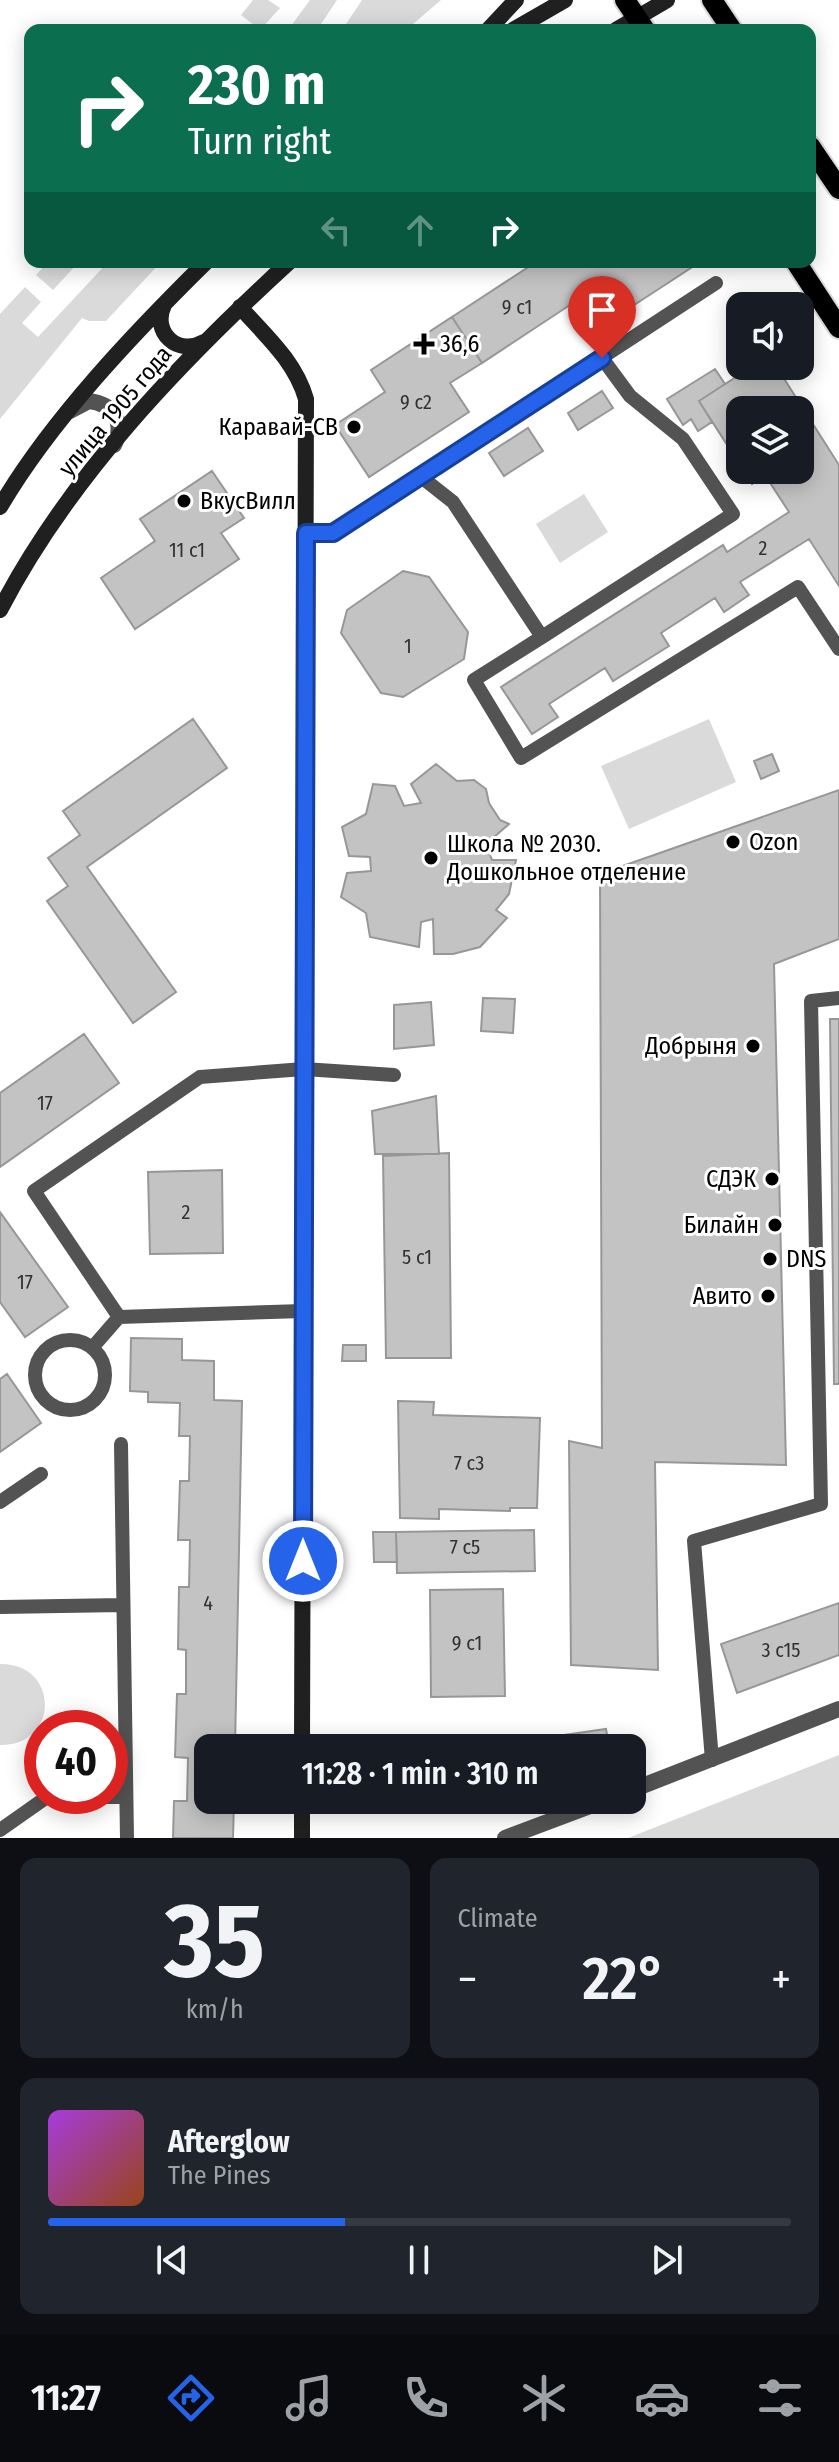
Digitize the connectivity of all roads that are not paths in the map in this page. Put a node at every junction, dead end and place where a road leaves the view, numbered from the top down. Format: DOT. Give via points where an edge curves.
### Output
graph roads {
  1 [pos="516,0"];
  2 [pos="565,0"];
  3 [pos="625,0"];
  4 [pos="667,0"];
  5 [pos="712,0"];
  6 [pos="494,24"];
  7 [pos="523,24"];
  8 [pos="641,24"];
  9 [pos="728,24"];
  10 [pos="816,155"];
  11 [pos="839,189"];
  12 [pos="200,268"];
  13 [pos="282,268"];
  14 [pos="800,268"];
  15 [pos="716,283"];
  16 [pos="167,300"];
  17 [pos="240,307"];
  18 [pos="839,328"];
  19 [pos="209,339"];
  20 [pos="602,358"];
  21 [pos="70,411"];
  22 [pos="113,446"];
  23 [pos="420,476"];
  24 [pos="0,507"];
  25 [pos="306,533"];
  26 [pos="0,610"];
  27 [pos="542,637"];
  28 [pos="839,649"];
  29 [pos="839,998"];
  30 [pos="304,1069"];
  31 [pos="394,1075"];
  32 [pos="303,1311"];
  33 [pos="119,1317"];
  34 [pos="92,1348"];
  35 [pos="121,1444"];
  36 [pos="41,1474"];
  37 [pos="0,1502"];
  38 [pos="123,1605"];
  39 [pos="0,1607"];
  40 [pos="839,1709"];
  41 [pos="125,1710"];
  42 [pos="302,1734"];
  43 [pos="712,1760"];
  44 [pos="646,1785"];
  45 [pos="24,1813"];
  46 [pos="126,1814"];
  47 [pos="302,1814"];
  48 [pos="569,1814"];
  49 [pos="0,1830"];
  50 [pos="127,1838"];
  51 [pos="302,1838"];
  52 [pos="505,1838"];
  1 -- 6 [label="street"];
  2 -- 7 [label="street"];
  3 -- 8 [label="main road"];
  4 -- 8 [label="street"];
  5 -- 9 [label="main road"];
  10 -- 11 [label="main road"];
  12 -- 16 [label="street, улица 1905 года"];
  13 -- 17 [label="street, улица 1905 года"];
  14 -- 18 [label="main road"];
  15 -- 20 [label="lane"];
  16 -- 19 [label="street" via="160,321 169,340 189,348"];
  16 -- 21 [label="street, улица 1905 года"];
  17 -- 19 [label="street, улица 1905 года"];
  17 -- 25 [label="street" via="300,377 306,399"];
  19 -- 22 [label="street, улица 1905 года"];
  20 -- 23 [label="lane"];
  20 -- 27 [label="lane" via="630,396 683,439 733,514"];
  21 -- 22 [label="street" via="89,401 109,407 119,426"];
  21 -- 24 [label="street, улица 1905 года"];
  22 -- 26 [label="street, улица 1905 года" via="51,528"];
  23 -- 25 [label="lane" via="333,533"];
  23 -- 27 [label="lane" via="453,502"];
  25 -- 30 [label="street"];
  27 -- 28 [label="lane" via="474,680 521,758 798,587"];
  29 -- 43 [label="lane" via="811,1001 821,1504 694,1541"];
  30 -- 31 [label="lane"];
  30 -- 32 [label="street"];
  30 -- 33 [label="lane" via="200,1077 34,1191"];
  32 -- 33 [label="lane"];
  32 -- 42 [label="street"];
  33 -- 34 [label="lane"];
  34 -- 34 [label="lane" via="81,1342 57,1342 39,1358 35,1382 48,1402 70,1410 93,1401 104,1381 100,1357"];
  35 -- 38 [label="lane"];
  36 -- 37 [label="lane"];
  38 -- 39 [label="lane"];
  38 -- 41 [label="lane"];
  40 -- 43 [label="street"];
  43 -- 44 [label="street"];
  45 -- 49 [label="lane"];
  46 -- 50 [label="lane"];
  47 -- 51 [label="street"];
  48 -- 52 [label="street"];
}
